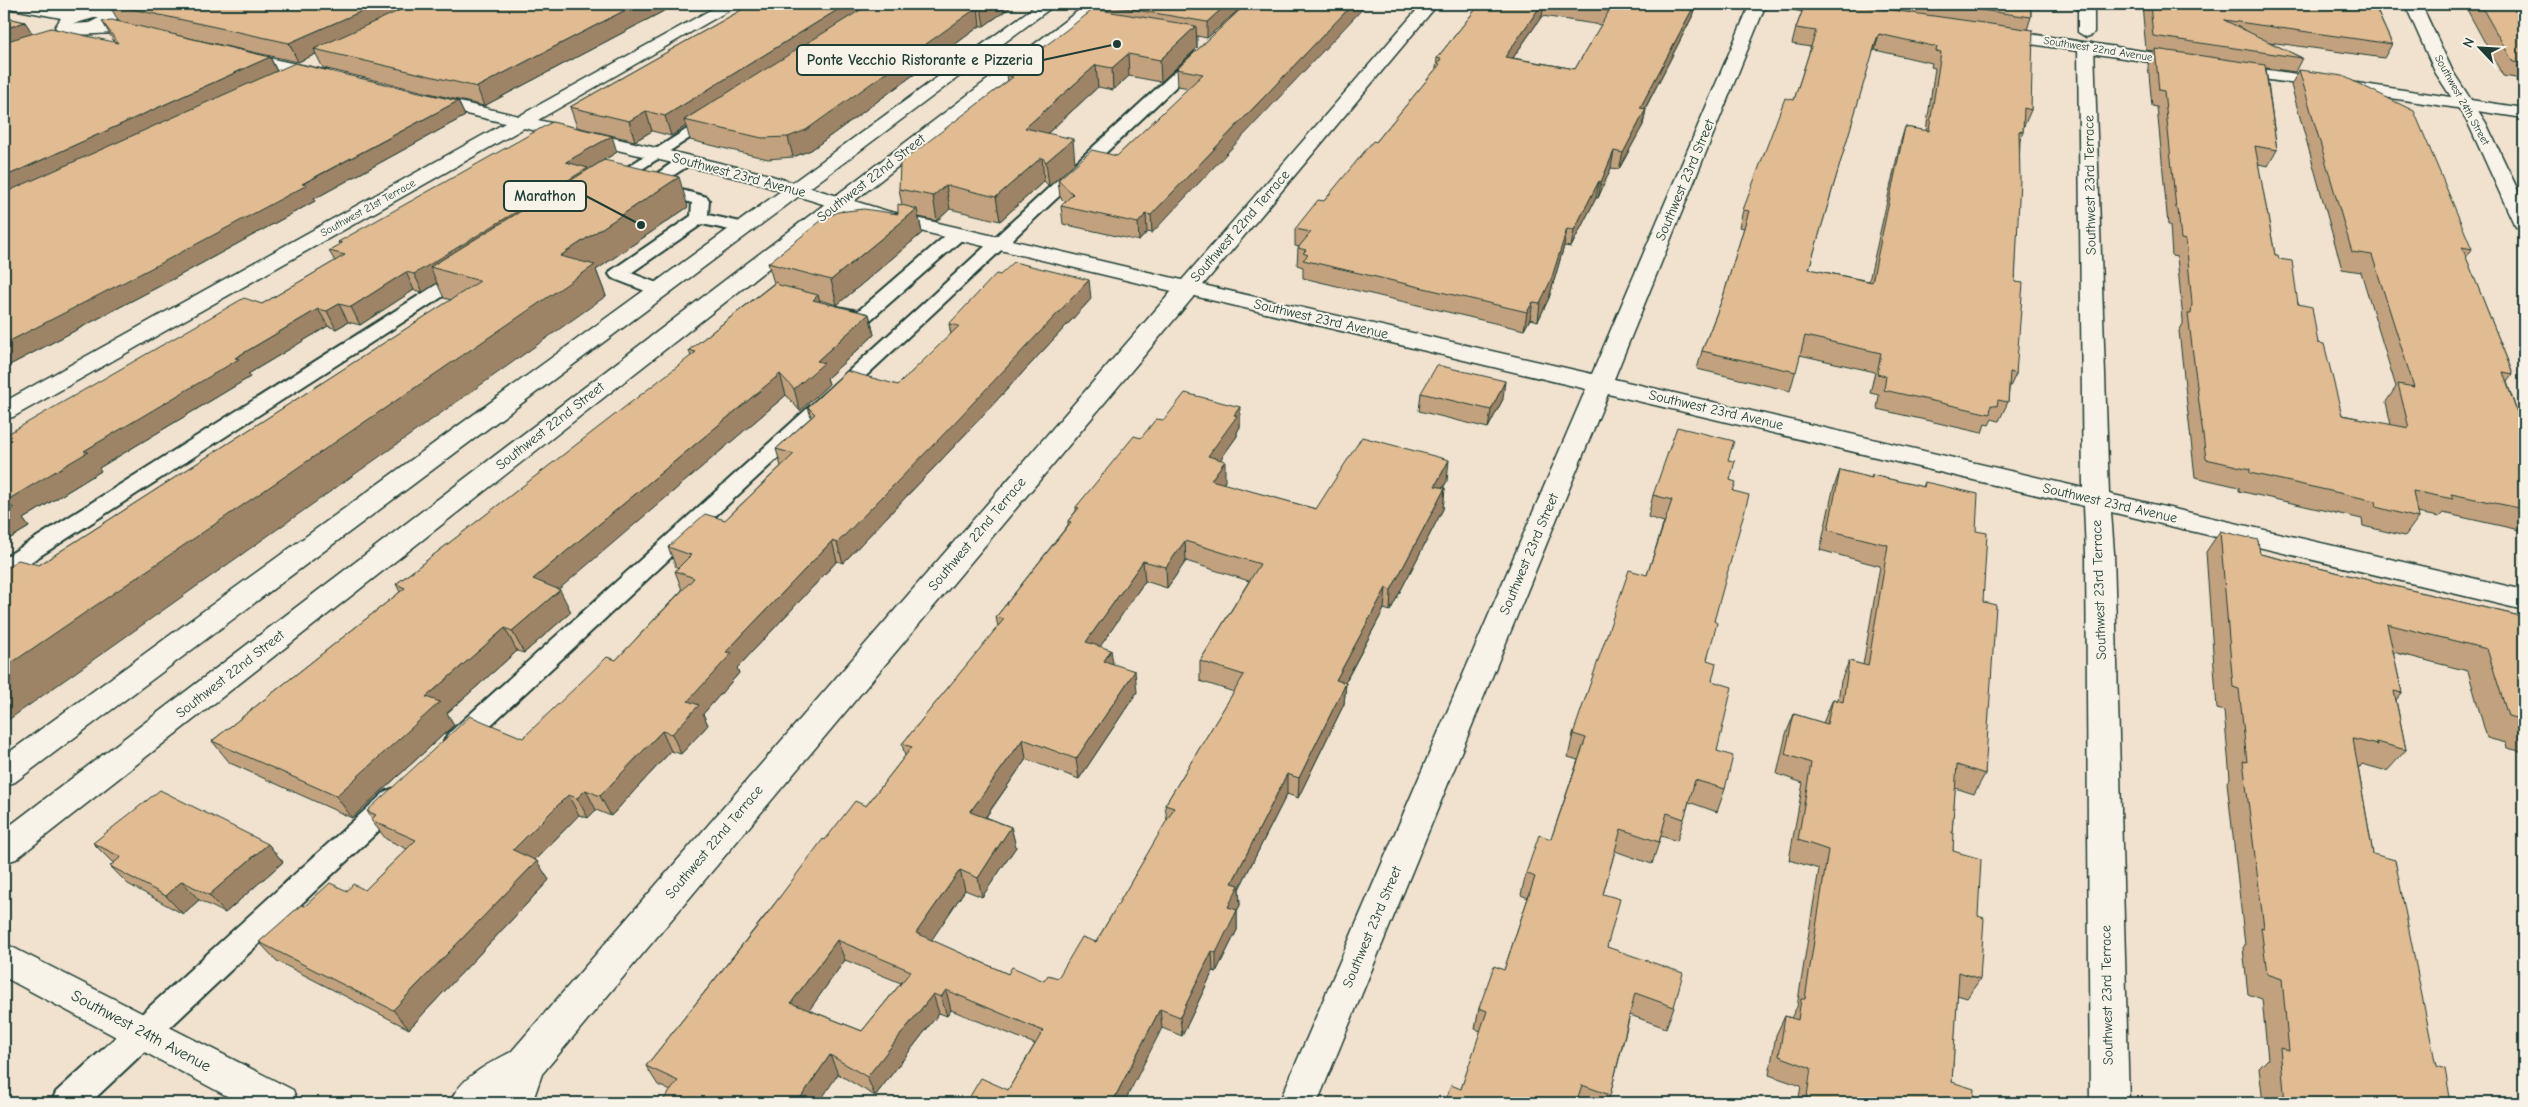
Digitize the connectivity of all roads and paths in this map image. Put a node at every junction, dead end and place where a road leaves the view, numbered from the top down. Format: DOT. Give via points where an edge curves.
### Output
graph roads {
  1 [pos="13,4"];
  2 [pos="732,4"];
  3 [pos="1048,4"];
  4 [pos="1097,4"];
  5 [pos="1430,4"];
  6 [pos="1758,4"];
  7 [pos="1790,4"];
  8 [pos="2086,4"];
  9 [pos="2413,4"];
  10 [pos="1854,13"];
  11 [pos="93,19"];
  12 [pos="1075,21"];
  13 [pos="1097,24"];
  14 [pos="1987,25"];
  15 [pos="48,36"];
  16 [pos="160,37"];
  17 [pos="2086,40"];
  18 [pos="1206,44"];
  19 [pos="2193,48"];
  20 [pos="216,50"];
  21 [pos="329,56"];
  22 [pos="2212,61"];
  23 [pos="300,70"];
  24 [pos="338,79"];
  25 [pos="273,82"];
  26 [pos="2455,86"];
  27 [pos="406,95"];
  28 [pos="2471,97"];
  29 [pos="725,109"];
  30 [pos="2524,113"];
  31 [pos="522,122"];
  32 [pos="656,154"];
  33 [pos="685,161"];
  34 [pos="796,189"];
  35 [pos="595,192"];
  36 [pos="840,202"];
  37 [pos="699,218"];
  38 [pos="2524,224"];
  39 [pos="744,228"];
  40 [pos="958,234"];
  41 [pos="997,244"];
  42 [pos="479,266"];
  43 [pos="1187,288"];
  44 [pos="660,290"];
  45 [pos="817,307"];
  46 [pos="1600,383"];
  47 [pos="4,412"];
  48 [pos="2096,500"];
  49 [pos="4,568"];
  50 [pos="2524,600"];
  51 [pos="441,756"];
  52 [pos="4,773"];
  53 [pos="412,783"];
  54 [pos="4,849"];
  55 [pos="4,959"];
  56 [pos="144,1033"];
  57 [pos="524,1065"];
  58 [pos="67,1103"];
  59 [pos="279,1103"];
  60 [pos="469,1103"];
  61 [pos="510,1103"];
  62 [pos="1298,1103"];
  63 [pos="2109,1103"];
  1 -- 11 [label="street"];
  2 -- 31 [label="street, Southwest 21st Terrace"];
  3 -- 34 [label="street"];
  4 -- 12 [label="street, Southwest 22nd Street"];
  5 -- 43 [label="street, Southwest 22nd Terrace"];
  6 -- 46 [label="street, Southwest 23rd Street"];
  7 -- 10 [label="street"];
  8 -- 17 [label="street, Southwest 23rd Terrace"];
  9 -- 26 [label="street, Southwest 24th Street" via="2444,72"];
  11 -- 15 [label="street"];
  11 -- 16 [label="street"];
  12 -- 13 [label="lane"];
  12 -- 36 [label="street, Southwest 22nd Street"];
  14 -- 17 [label="street, Southwest 22nd Avenue"];
  17 -- 19 [label="street, Southwest 22nd Avenue"];
  17 -- 22 [label="street, Southwest 22nd Avenue"];
  17 -- 48 [label="street, Southwest 23rd Terrace"];
  18 -- 41 [label="lane"];
  20 -- 23 [label="street"];
  21 -- 23 [label="street"];
  22 -- 26 [label="street, Southwest 22nd Avenue"];
  22 -- 28 [label="street, Southwest 22nd Avenue"];
  23 -- 24 [label="street"];
  23 -- 25 [label="street"];
  26 -- 28 [label="street, Southwest 24th Street"];
  27 -- 31 [label="street, Southwest 23rd Avenue"];
  28 -- 30 [label="street, Southwest 22nd Avenue"];
  28 -- 38 [label="street, Southwest 24th Street"];
  29 -- 32 [label="lane"];
  31 -- 32 [label="street, Southwest 23rd Avenue"];
  31 -- 47 [label="street, Southwest 21st Terrace"];
  32 -- 33 [label="street, Southwest 23rd Avenue"];
  32 -- 35 [label="lane"];
  33 -- 34 [label="street, Southwest 23rd Avenue"];
  33 -- 37 [label="lane" via="647,186 701,200"];
  34 -- 36 [label="street, Southwest 23rd Avenue"];
  34 -- 39 [label="street"];
  36 -- 40 [label="street, Southwest 23rd Avenue" via="881,216"];
  36 -- 54 [label="street, Southwest 22nd Street"];
  37 -- 39 [label="lane"];
  37 -- 44 [label="lane" via="618,274"];
  39 -- 44 [label="street"];
  40 -- 41 [label="street, Southwest 23rd Avenue"];
  40 -- 45 [label="lane" via="861,318"];
  41 -- 43 [label="street, Southwest 23rd Avenue"];
  41 -- 51 [label="lane"];
  42 -- 49 [label="lane"];
  43 -- 46 [label="street, Southwest 23rd Avenue"];
  43 -- 57 [label="street, Southwest 22nd Terrace"];
  44 -- 52 [label="street"];
  46 -- 48 [label="street, Southwest 23rd Avenue"];
  46 -- 62 [label="street, Southwest 23rd Street"];
  48 -- 50 [label="street, Southwest 23rd Avenue"];
  48 -- 63 [label="street, Southwest 23rd Terrace" via="2100,553"];
  53 -- 56 [label="lane"];
  55 -- 56 [label="street, Southwest 24th Avenue"];
  56 -- 58 [label="lane"];
  56 -- 59 [label="street, Southwest 24th Avenue"];
  57 -- 60 [label="street, Southwest 22nd Terrace" via="501,1077"];
  57 -- 61 [label="street, Southwest 22nd Terrace" via="519,1089"];
}
